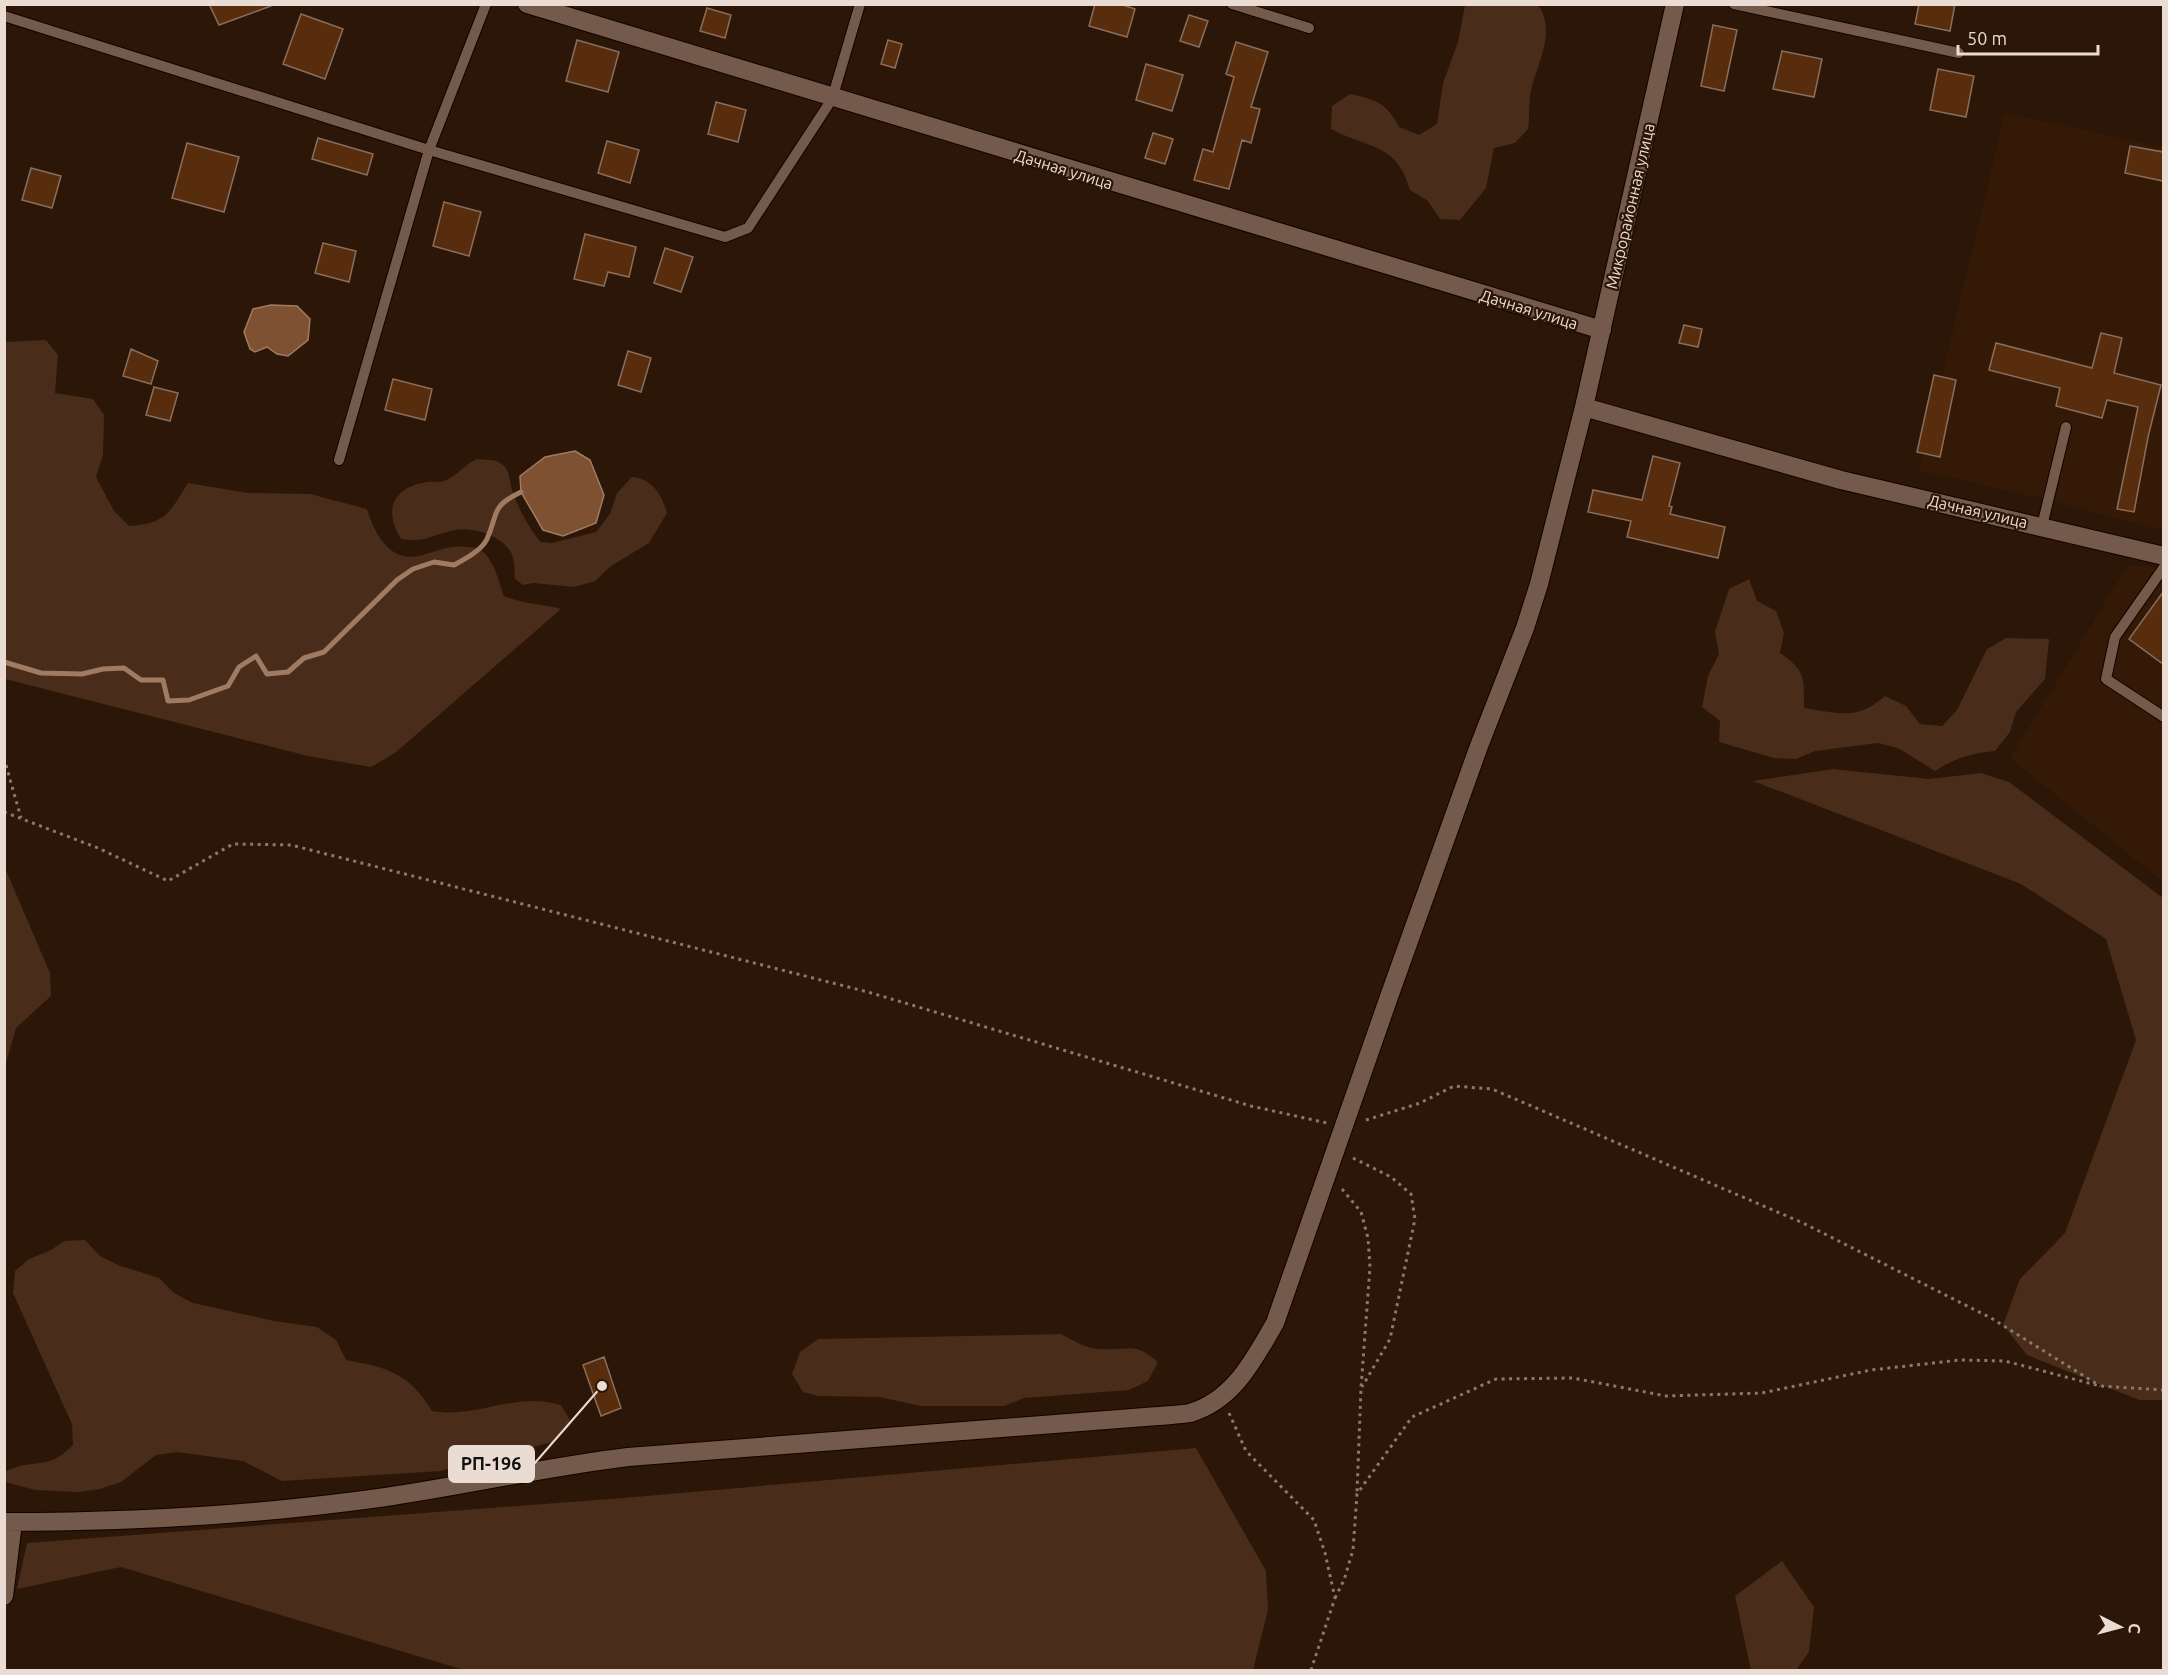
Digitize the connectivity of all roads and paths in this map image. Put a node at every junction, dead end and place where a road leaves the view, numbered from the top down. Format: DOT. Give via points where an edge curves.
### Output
graph roads {
  1 [pos="486,4"];
  2 [pos="527,4"];
  3 [pos="860,4"];
  4 [pos="1232,4"];
  5 [pos="1675,4"];
  6 [pos="1734,4"];
  7 [pos="4,16"];
  8 [pos="1309,28"];
  9 [pos="1959,53"];
  10 [pos="832,99"];
  11 [pos="429,150"];
  12 [pos="1602,330"];
  13 [pos="1584,407"];
  14 [pos="2066,427"];
  15 [pos="339,460"];
  16 [pos="2042,526"];
  17 [pos="2163,556"];
  18 [pos="2163,567"];
  19 [pos="2163,717"];
  20 [pos="4,758"];
  21 [pos="4,812"];
  22 [pos="21,818"];
  23 [pos="1345,1126"];
  24 [pos="1336,1149"];
  25 [pos="1329,1172"];
  26 [pos="2100,1386"];
  27 [pos="1361,1388"];
  28 [pos="2163,1390"];
  29 [pos="1221,1398"];
  30 [pos="1357,1494"];
  31 [pos="9,1522"];
  32 [pos="4,1596"];
  33 [pos="1335,1598"];
  34 [pos="1311,1671"];
  1 -- 11 [label="lane"];
  2 -- 10 [label="street, Дачная улица"];
  3 -- 10 [label="lane"];
  4 -- 8 [label="lane"];
  5 -- 12 [label="street, Микрорайонная улица"];
  6 -- 9 [label="lane"];
  7 -- 11 [label="lane"];
  10 -- 11 [label="lane" via="748,228 725,237"];
  10 -- 12 [label="street, Дачная улица"];
  11 -- 15 [label="lane"];
  12 -- 13 [label="street, Микрорайонная улица"];
  13 -- 16 [label="street, Дачная улица" via="1841,480"];
  13 -- 23 [label="street, Микрорайонная улица" via="1525,628 1479,746"];
  14 -- 16 [label="lane"];
  16 -- 17 [label="street, Дачная улица"];
  18 -- 19 [label="lane" via="2115,637 2106,679"];
  20 -- 22 [label="path"];
  21 -- 22 [label="path"];
  22 -- 23 [label="path" via="168,881 233,844 291,845 868,992 1251,1106"];
  23 -- 24 [label="street, Микрорайонная улица"];
  23 -- 26 [label="path" via="1406,1108 1454,1086 1492,1089 1803,1222 1991,1318"];
  24 -- 25 [label="street, Микрорайонная улица"];
  24 -- 27 [label="path" via="1390,1177 1411,1194 1415,1218 1390,1340"];
  25 -- 27 [label="path" via="1361,1212 1368,1238 1370,1267"];
  25 -- 29 [label="street, Микрорайонная улица" via="1275,1323 1245,1374"];
  26 -- 28 [label="path"];
  26 -- 30 [label="path" via="2005,1361 1960,1360 1871,1370 1762,1393 1666,1396 1573,1378 1496,1379 1412,1417"];
  27 -- 30 [label="path"];
  29 -- 31 [label="street, Микрорайонная улица" via="1191,1413 628,1457 386,1497 270,1509 142,1520"];
  29 -- 33 [label="path" via="1246,1451 1314,1520"];
  30 -- 33 [label="path" via="1353,1550"];
  31 -- 32 [label="street"];
  33 -- 34 [label="path"];
}
